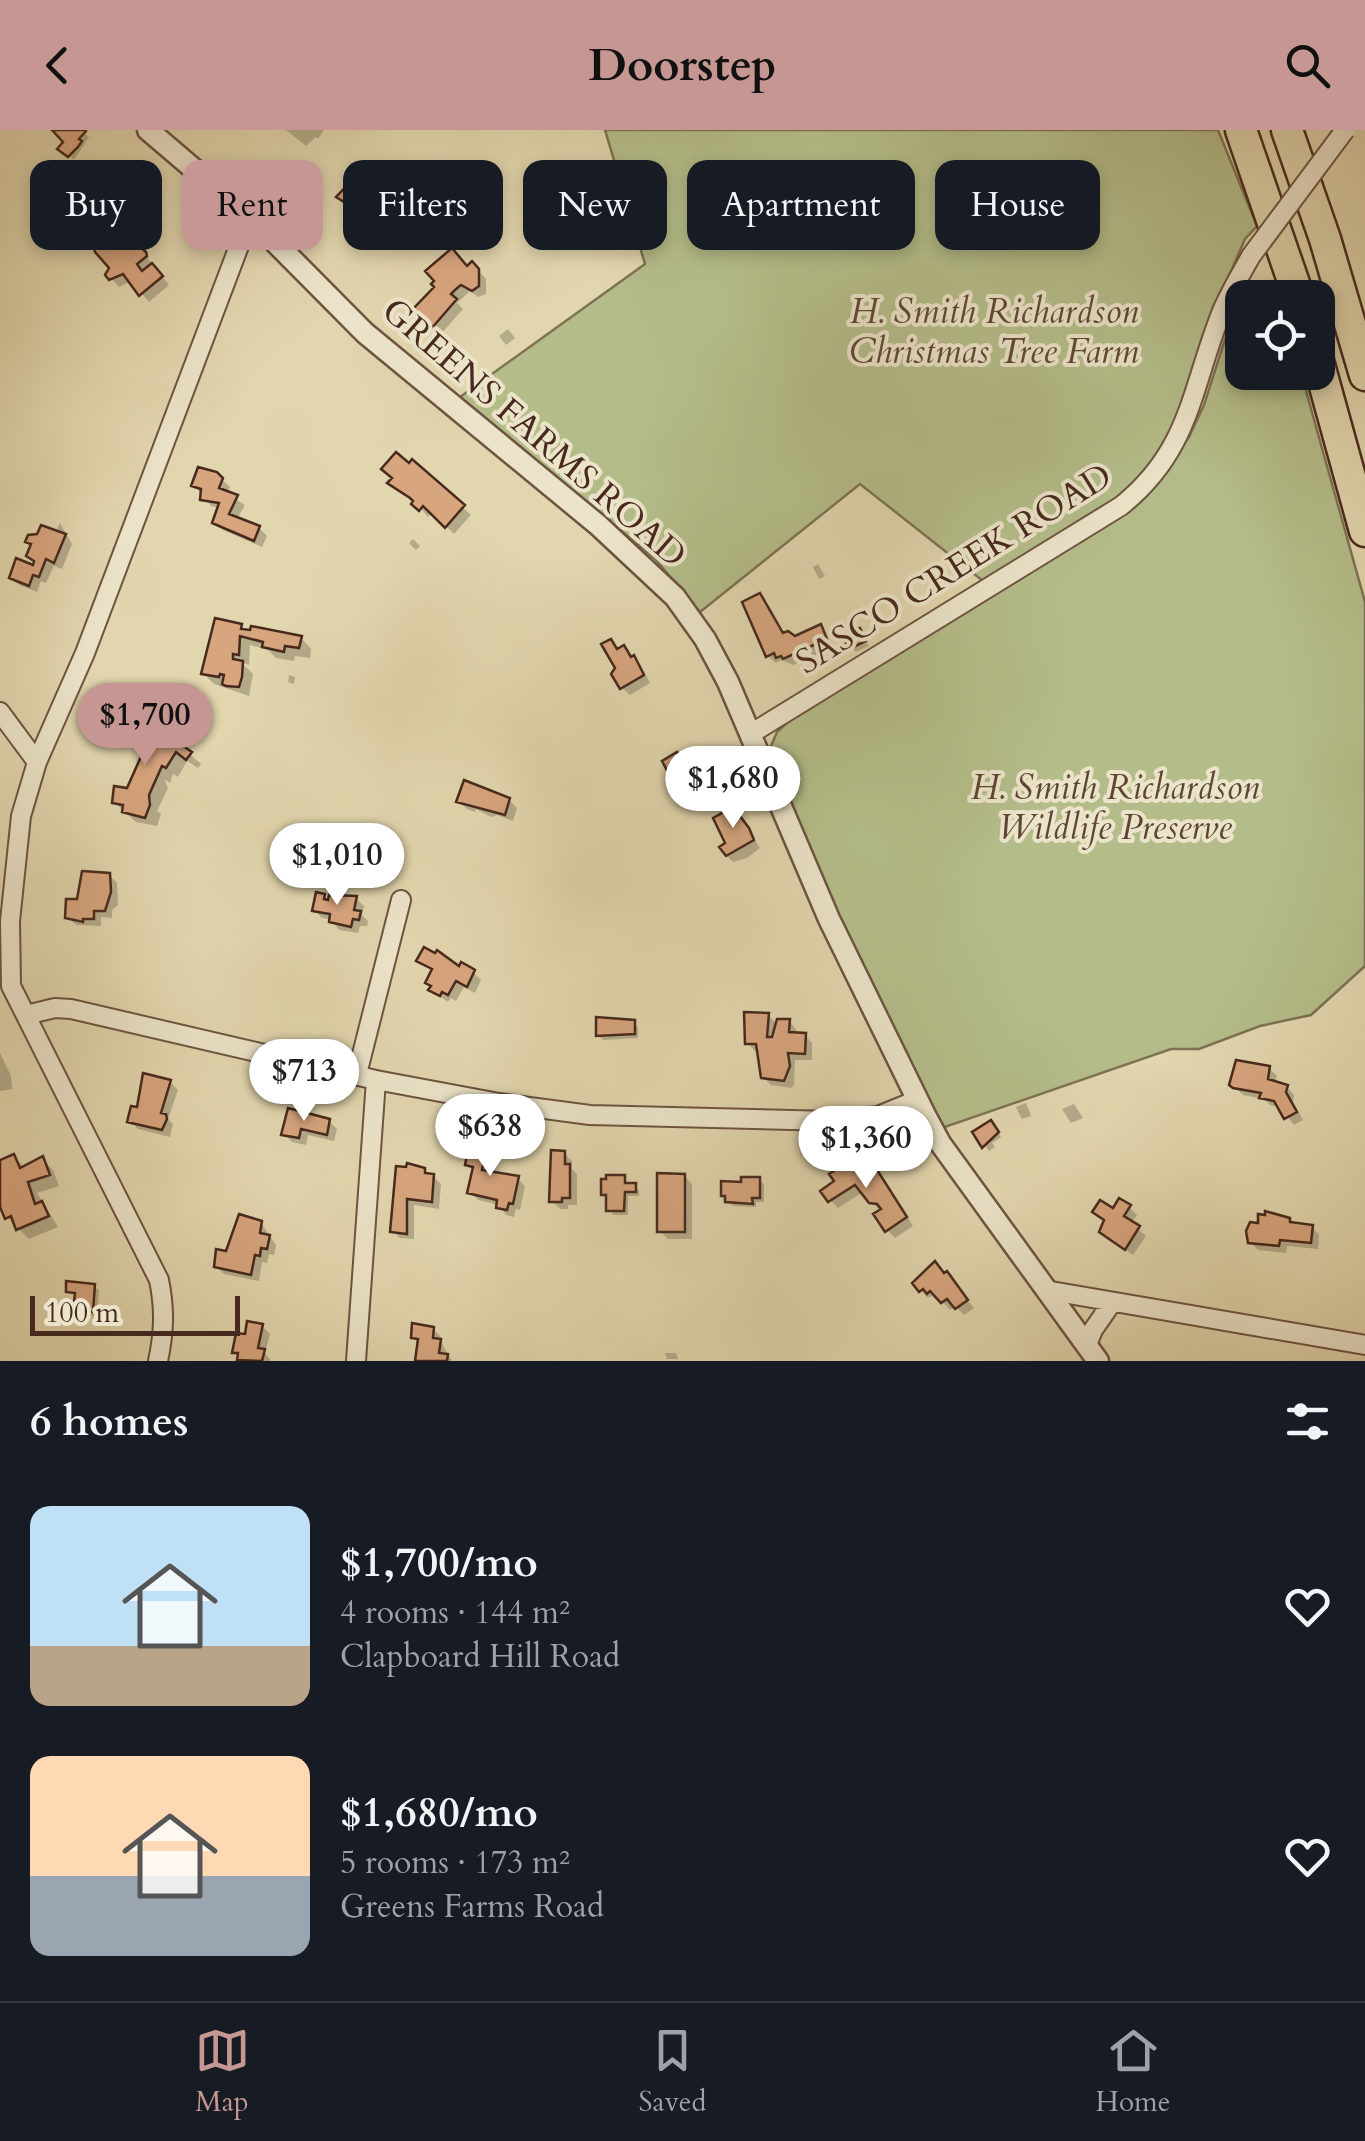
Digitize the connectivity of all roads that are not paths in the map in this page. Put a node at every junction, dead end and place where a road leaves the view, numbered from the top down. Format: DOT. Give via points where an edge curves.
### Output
graph roads {
  1 [pos="148,130"];
  2 [pos="1241,130"];
  3 [pos="1287,130"];
  4 [pos="1345,130"];
  5 [pos="183,160"];
  6 [pos="237,250"];
  7 [pos="283,250"];
  8 [pos="1293,280"];
  9 [pos="1365,375"];
  10 [pos="1326,390"];
  11 [pos="1365,531"];
  12 [pos="0,712"];
  13 [pos="752,733"];
  14 [pos="37,762"];
  15 [pos="401,900"];
  16 [pos="5,944"];
  17 [pos="6,986"];
  18 [pos="26,1015"];
  19 [pos="356,1074"];
  20 [pos="376,1080"];
  21 [pos="917,1100"];
  22 [pos="1050,1292"];
  23 [pos="1111,1304"];
  24 [pos="1365,1344"];
  25 [pos="1093,1353"];
  26 [pos="158,1361"];
  27 [pos="356,1361"];
  1 -- 5 [label="street, GREENS FARMS ROAD"];
  2 -- 8 [label="highway"];
  3 -- 9 [label="highway"];
  4 -- 13 [label="street, SASCO CREEK ROAD, bridge" via="1251,256 1222,311 1184,427 1140,491"];
  6 -- 14 [label="street" via="86,653"];
  7 -- 13 [label="street, GREENS FARMS ROAD" via="365,333 598,524 675,597 705,639"];
  10 -- 11 [label="highway"];
  12 -- 14 [label="street"];
  13 -- 21 [label="street, GREENS FARMS ROAD" via="829,918"];
  14 -- 16 [label="street" via="21,816"];
  15 -- 19 [label="street"];
  16 -- 17 [label="street"];
  17 -- 18 [label="street"];
  18 -- 19 [label="street" via="71,1009"];
  18 -- 26 [label="street" via="159,1280 164,1317"];
  19 -- 20 [label="street"];
  20 -- 21 [label="street" via="621,1117 844,1120 878,1116"];
  20 -- 27 [label="street"];
  21 -- 22 [label="street, GREENS FARMS ROAD" via="940,1142"];
  22 -- 23 [label="street"];
  22 -- 25 [label="street, GREENS FARMS ROAD"];
  23 -- 24 [label="street"];
  23 -- 25 [label="street" via="1093,1330"];
}
